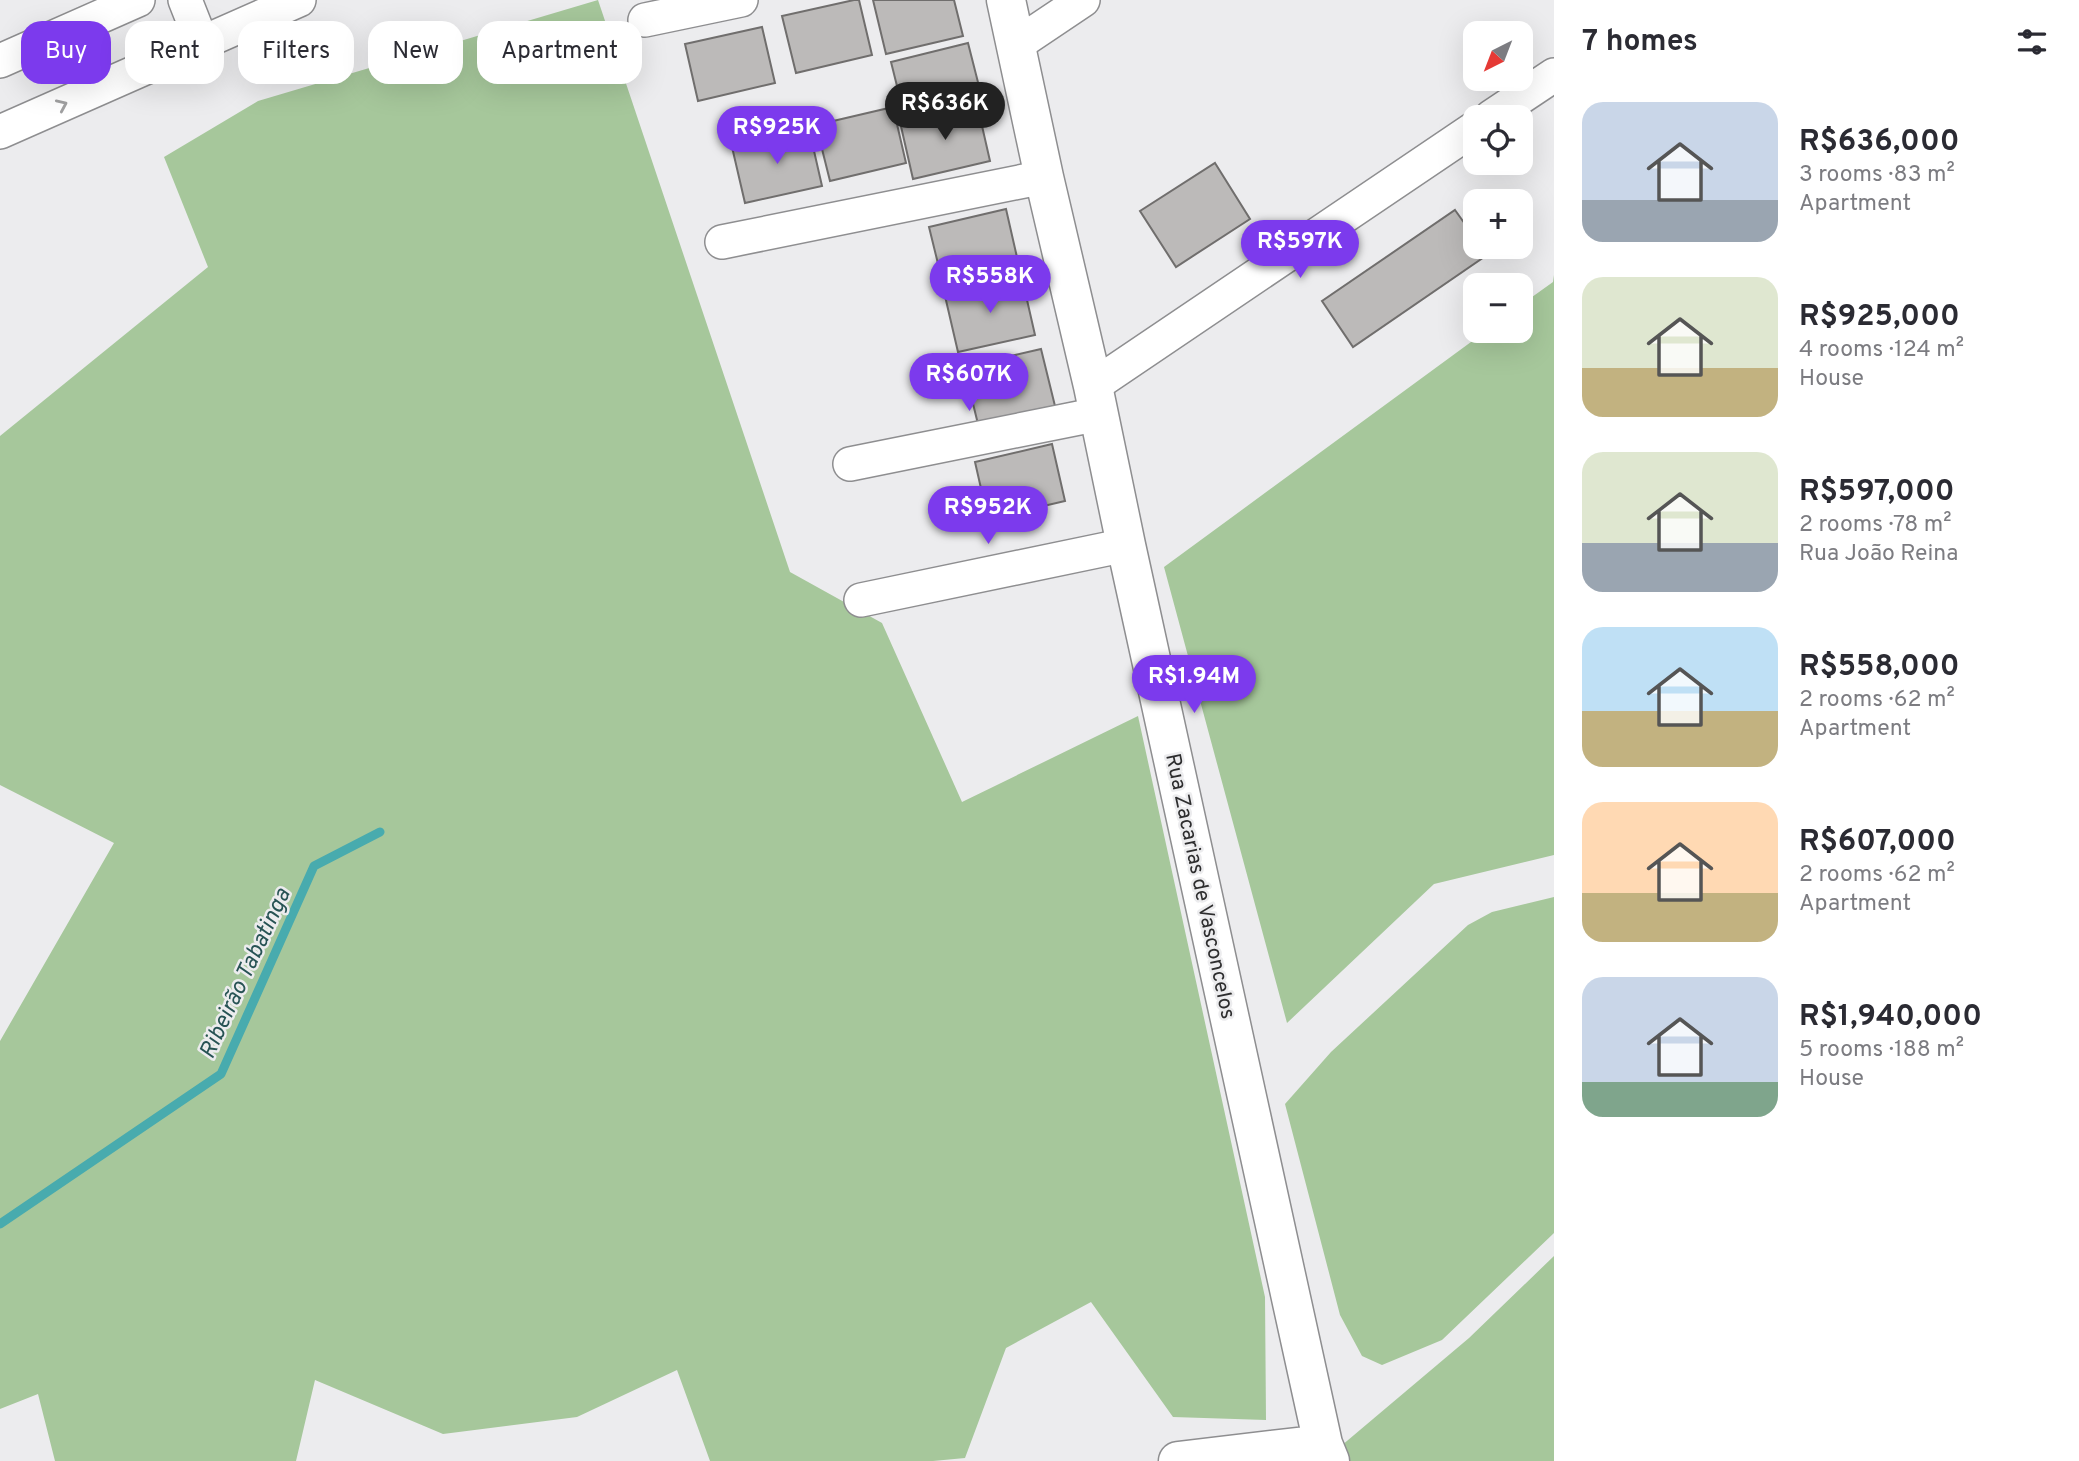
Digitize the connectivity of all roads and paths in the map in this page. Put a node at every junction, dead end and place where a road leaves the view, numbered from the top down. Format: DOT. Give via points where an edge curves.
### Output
graph roads {
  1 [pos="138,0"];
  2 [pos="185,0"];
  3 [pos="299,0"];
  4 [pos="741,0"];
  5 [pos="1006,0"];
  6 [pos="1083,0"];
  7 [pos="645,20"];
  8 [pos="193,21"];
  9 [pos="224,33"];
  10 [pos="1016,45"];
  11 [pos="0,61"];
  12 [pos="1554,75"];
  13 [pos="125,77"];
  14 [pos="1509,105"];
  15 [pos="0,132"];
  16 [pos="1463,137"];
  17 [pos="1044,177"];
  18 [pos="722,242"];
  19 [pos="1096,400"];
  20 [pos="850,464"];
  21 [pos="1126,545"];
  22 [pos="861,600"];
  23 [pos="1327,1452"];
  24 [pos="1178,1461"];
  1 -- 11 [label="street"];
  2 -- 8 [label="street"];
  3 -- 9 [label="street"];
  4 -- 7 [label="street"];
  5 -- 10 [label="street, Rua Zacarias de Vasconcelos"];
  6 -- 10 [label="street"];
  10 -- 17 [label="street, Rua Zacarias de Vasconcelos"];
  12 -- 14 [label="street"];
  15 -- 13 [label="street, one-way"];
  16 -- 19 [label="street"];
  17 -- 18 [label="street"];
  17 -- 19 [label="street, Rua Zacarias de Vasconcelos"];
  19 -- 20 [label="street"];
  19 -- 21 [label="street, Rua Zacarias de Vasconcelos"];
  21 -- 22 [label="street"];
  21 -- 23 [label="street, Rua Zacarias de Vasconcelos"];
  23 -- 24 [label="street"];
}
